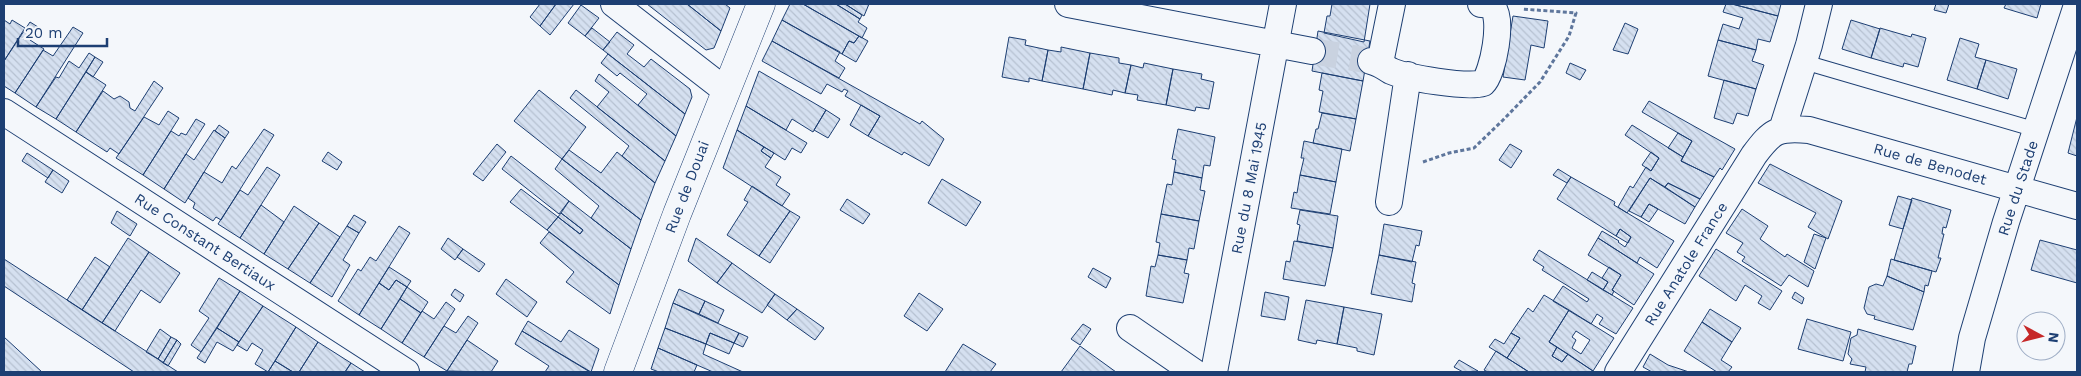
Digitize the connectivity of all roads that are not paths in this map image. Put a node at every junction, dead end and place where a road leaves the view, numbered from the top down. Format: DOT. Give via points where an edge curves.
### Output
graph roads {
  1 [pos="614,4"];
  2 [pos="761,4"];
  3 [pos="1068,4"];
  4 [pos="1283,4"];
  5 [pos="1392,4"];
  6 [pos="1481,4"];
  7 [pos="1819,4"];
  8 [pos="2077,5"];
  9 [pos="1276,45"];
  10 [pos="1312,51"];
  11 [pos="1804,62"];
  12 [pos="1408,75"];
  13 [pos="725,90"];
  14 [pos="4,112"];
  15 [pos="1782,130"];
  16 [pos="2037,130"];
  17 [pos="2017,189"];
  18 [pos="1389,202"];
  19 [pos="2077,206"];
  20 [pos="1130,328"];
  21 [pos="406,372"];
  22 [pos="618,372"];
  23 [pos="1194,372"];
  24 [pos="1214,372"];
  25 [pos="1618,372"];
  26 [pos="1966,372"];
  1 -- 13 [label="street"];
  2 -- 13 [label="street, Rue de Douai"];
  3 -- 9 [label="street"];
  4 -- 9 [label="street, Rue du 8 Mai 1945"];
  5 -- 12 [label="street" via="1375,62"];
  6 -- 12 [label="street" via="1492,7 1498,18 1488,79 1467,85"];
  7 -- 11 [label="street"];
  8 -- 16 [label="street, Rue du Stade"];
  9 -- 10 [label="street"];
  9 -- 24 [label="street, Rue du 8 Mai 1945"];
  11 -- 15 [label="street"];
  11 -- 16 [label="lane"];
  12 -- 18 [label="street"];
  13 -- 22 [label="street, Rue de Douai"];
  14 -- 21 [label="street, Rue Constant Bertiaux"];
  15 -- 17 [label="street, Rue de Benodet" via="1809,130"];
  15 -- 25 [label="street, Rue Anatole France" via="1767,137 1754,155"];
  16 -- 17 [label="street, Rue du Stade"];
  17 -- 19 [label="street, Rue de Benodet"];
  17 -- 26 [label="street, Rue du Stade" via="1972,338"];
  20 -- 23 [label="street"];
}
